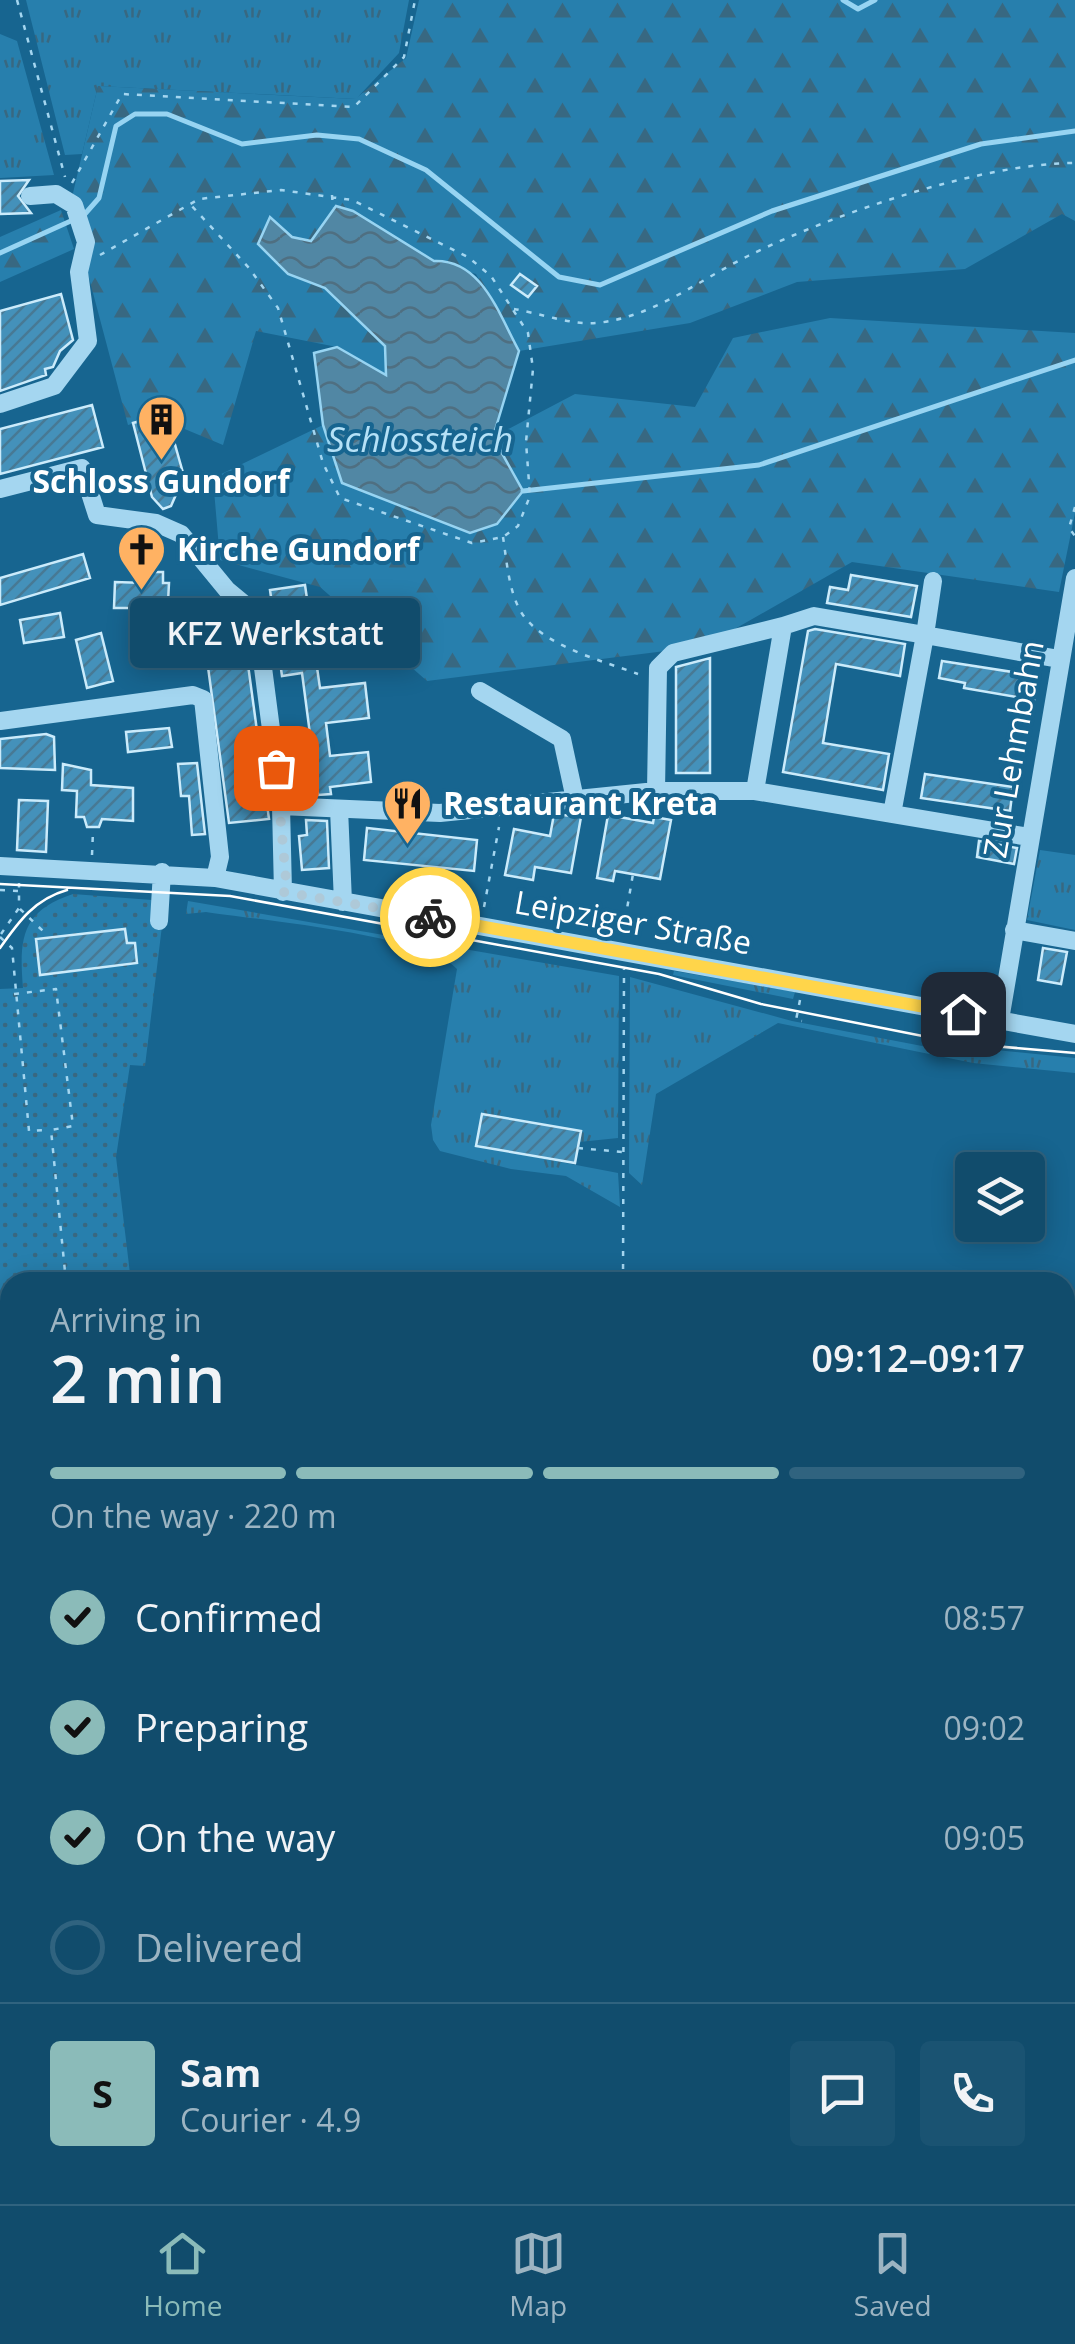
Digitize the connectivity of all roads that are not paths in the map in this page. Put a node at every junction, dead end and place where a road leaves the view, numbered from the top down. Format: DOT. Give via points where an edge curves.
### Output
graph roads {
  1 [pos="30,196"];
  2 [pos="0,404"];
  3 [pos="0,489"];
  4 [pos="1075,578"];
  5 [pos="933,581"];
  6 [pos="782,626"];
  7 [pos="925,635"];
  8 [pos="1059,659"];
  9 [pos="480,692"];
  10 [pos="0,721"];
  11 [pos="755,790"];
  12 [pos="656,791"];
  13 [pos="575,799"];
  14 [pos="281,806"];
  15 [pos="340,809"];
  16 [pos="892,814"];
  17 [pos="1029,836"];
  18 [pos="0,866"];
  19 [pos="162,872"];
  20 [pos="216,878"];
  21 [pos="283,892"];
  22 [pos="344,902"];
  23 [pos="159,921"];
  24 [pos="1014,930"];
  25 [pos="1075,941"];
  26 [pos="1000,1020"];
  27 [pos="1075,1034"];
  1 -- 2 [label="street" via="56,194 74,205 86,242 80,272 88,341 54,386"];
  3 -- 14 [label="street" via="82,468 96,515 156,522 181,534 256,614"];
  4 -- 8 [label="street, Zur Lehmbahn"];
  5 -- 7 [label="street"];
  6 -- 7 [label="street" via="814,616"];
  6 -- 11 [label="street"];
  6 -- 12 [label="street" via="673,653 658,668"];
  7 -- 8 [label="street"];
  7 -- 16 [label="street"];
  8 -- 17 [label="street, Zur Lehmbahn"];
  9 -- 13 [label="street" via="562,740"];
  10 -- 20 [label="street" via="193,695 203,699 220,857"];
  11 -- 12 [label="street"];
  11 -- 16 [label="street"];
  12 -- 13 [label="street"];
  13 -- 15 [label="street" via="440,813"];
  14 -- 15 [label="street"];
  14 -- 21 [label="street"];
  15 -- 22 [label="street"];
  16 -- 17 [label="street"];
  17 -- 24 [label="street, Zur Lehmbahn"];
  18 -- 19 [label="street, Leipziger Straße"];
  19 -- 20 [label="street, Leipziger Straße"];
  19 -- 23 [label="street"];
  20 -- 21 [label="street, Leipziger Straße"];
  21 -- 22 [label="street, Leipziger Straße"];
  22 -- 26 [label="street, Leipziger Straße"];
  24 -- 25 [label="street"];
  24 -- 26 [label="street, Zur Lehmbahn"];
  26 -- 27 [label="street, Leipziger Straße"];
}
